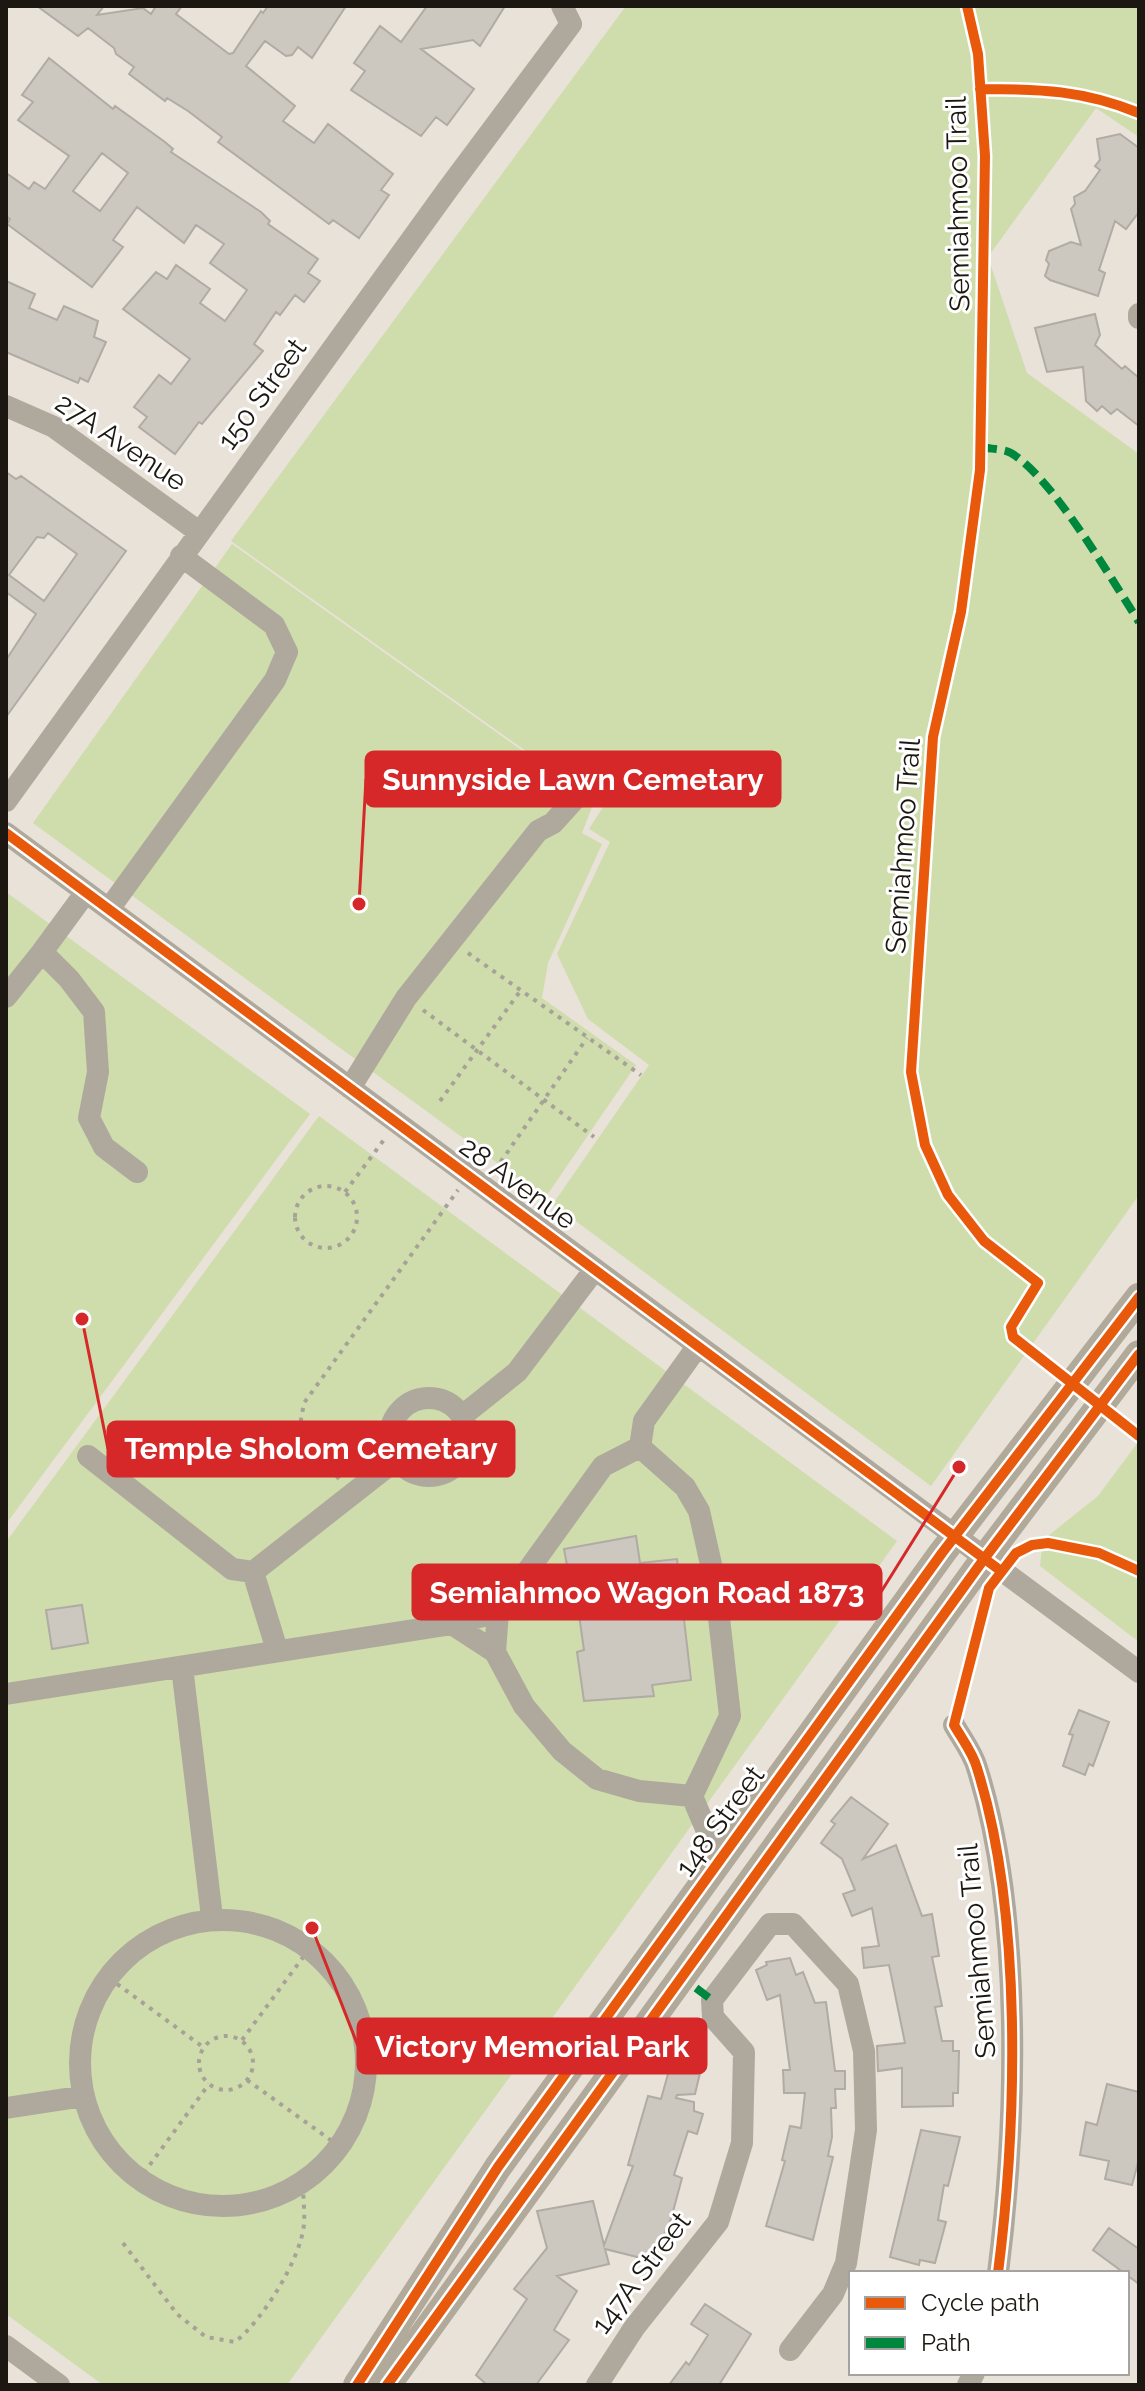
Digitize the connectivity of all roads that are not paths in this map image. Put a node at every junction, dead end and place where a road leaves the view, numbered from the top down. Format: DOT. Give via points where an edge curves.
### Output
graph roads {
  1 [pos="566,15"];
  2 [pos="6,406"];
  3 [pos="199,532"];
  4 [pos="181,556"];
  5 [pos="591,781"];
  6 [pos="6,801"];
  7 [pos="6,833"];
  8 [pos="86,892"];
  9 [pos="109,909"];
  10 [pos="42,952"];
  11 [pos="6,997"];
  12 [pos="350,1088"];
  13 [pos="137,1172"];
  14 [pos="595,1269"];
  15 [pos="1139,1297"];
  16 [pos="697,1347"];
  17 [pos="1139,1354"];
  18 [pos="462,1416"];
  19 [pos="640,1447"];
  20 [pos="88,1456"];
  21 [pos="397,1459"];
  22 [pos="954,1537"];
  23 [pos="984,1559"];
  24 [pos="253,1572"];
  25 [pos="498,1612"];
  26 [pos="452,1624"];
  27 [pos="277,1650"];
  28 [pos="495,1652"];
  29 [pos="182,1667"];
  30 [pos="1139,1672"];
  31 [pos="6,1694"];
  32 [pos="954,1725"];
  33 [pos="692,1796"];
  34 [pos="720,1862"];
  35 [pos="212,1917"];
  36 [pos="78,2097"];
  37 [pos="6,2108"];
  38 [pos="998,2271"];
  39 [pos="6,2346"];
  40 [pos="790,2350"];
  41 [pos="59,2385"];
  42 [pos="357,2385"];
  43 [pos="387,2385"];
  44 [pos="597,2385"];
  1 -- 3 [label="street, 150 Street"];
  2 -- 3 [label="street, 27A Avenue" via="54,427"];
  3 -- 4 [label="street, 150 Street"];
  4 -- 6 [label="street, 150 Street"];
  4 -- 9 [label="street" via="274,625 287,652 275,680"];
  5 -- 12 [label="street" via="553,823 538,831 450,940"];
  7 -- 8 [label="street, 28 Avenue"];
  8 -- 9 [label="street, 28 Avenue"];
  8 -- 10 [label="street"];
  9 -- 12 [label="street, 28 Avenue"];
  10 -- 11 [label="street"];
  10 -- 13 [label="street" via="94,1012 98,1072 89,1118 104,1147"];
  12 -- 14 [label="street, 28 Avenue"];
  14 -- 16 [label="street, 28 Avenue"];
  14 -- 18 [label="street" via="517,1372"];
  15 -- 22 [label="main road, 148 Street"];
  16 -- 19 [label="street" via="644,1421"];
  16 -- 22 [label="street, 28 Avenue"];
  17 -- 23 [label="main road"];
  18 -- 21 [label="street" via="467,1428 465,1453 449,1471 425,1476"];
  18 -- 21 [label="street" via="442,1400 428,1398 404,1407 390,1430"];
  19 -- 25 [label="street" via="603,1466"];
  19 -- 33 [label="street" via="685,1487 699,1511 715,1582 730,1716"];
  20 -- 24 [label="street" via="232,1569"];
  21 -- 24 [label="street"];
  22 -- 23 [label="street, 28 Avenue"];
  22 -- 34 [label="main road, 148 Street"];
  23 -- 30 [label="street, 28 Avenue"];
  23 -- 43 [label="main road"];
  24 -- 27 [label="street"];
  25 -- 26 [label="street"];
  25 -- 28 [label="street"];
  26 -- 27 [label="street"];
  26 -- 28 [label="street"];
  27 -- 29 [label="street"];
  28 -- 33 [label="street" via="524,1706 562,1751 597,1779 639,1791"];
  29 -- 31 [label="street"];
  29 -- 35 [label="street"];
  32 -- 38 [label="street, Semiahmoo Trail" via="977,1766 1001,1881 1011,2061 1006,2212"];
  33 -- 34 [label="street"];
  34 -- 42 [label="main road, 148 Street" via="498,2167"];
  35 -- 36 [label="street" via="170,1928 136,1950 109,1978 85,2020 77,2062"];
  35 -- 36 [label="street" via="255,1922 312,1945 354,1998 368,2042 364,2093 339,2146 303,2186 235,2205 185,2201 138,2181 103,2148"];
  36 -- 37 [label="street"];
  39 -- 41 [label="street"];
  40 -- 44 [label="street, 147A Street" via="833,2294 846,2263 866,2130 864,2051 848,1984 793,1924 770,1924 712,2000 713,2017 744,2052 742,2143 718,2222 634,2328"];
}
